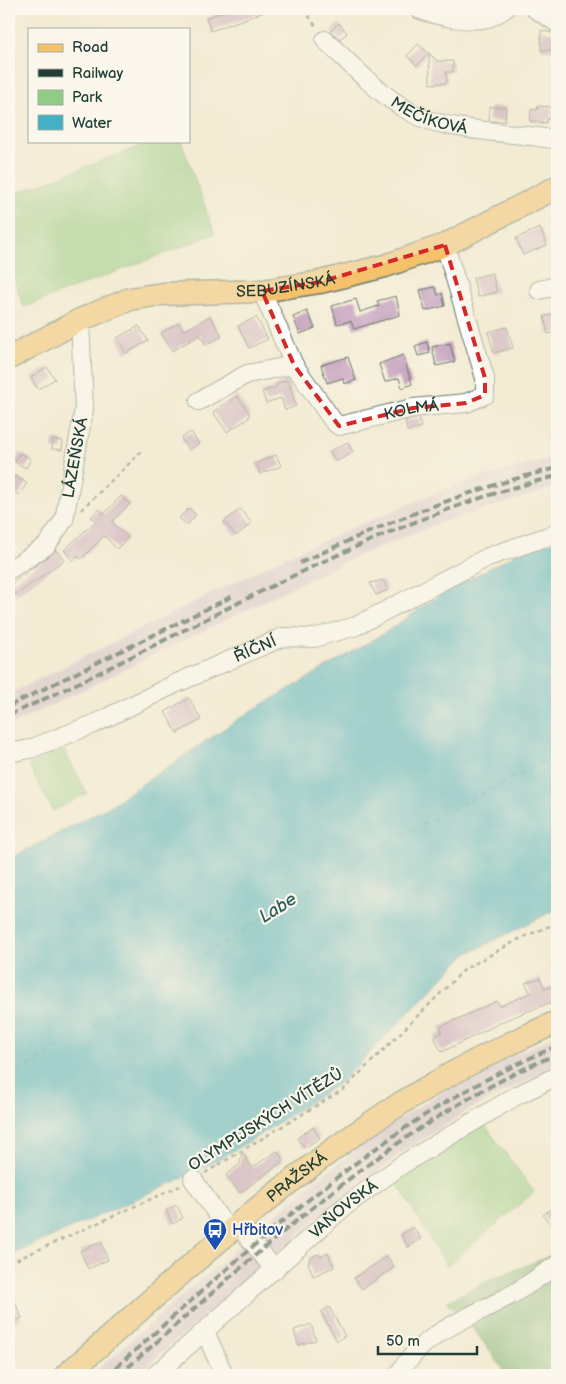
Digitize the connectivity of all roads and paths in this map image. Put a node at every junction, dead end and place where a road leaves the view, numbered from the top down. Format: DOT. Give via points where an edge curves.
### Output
graph roads {
  1 [pos="304,9"];
  2 [pos="418,9"];
  3 [pos="505,9"];
  4 [pos="535,9"];
  5 [pos="557,23"];
  6 [pos="325,40"];
  7 [pos="557,140"];
  8 [pos="557,187"];
  9 [pos="445,245"];
  10 [pos="557,286"];
  11 [pos="539,290"];
  12 [pos="262,291"];
  13 [pos="80,320"];
  14 [pos="9,358"];
  15 [pos="294,365"];
  16 [pos="199,401"];
  17 [pos="143,450"];
  18 [pos="64,520"];
  19 [pos="557,534"];
  20 [pos="9,570"];
  21 [pos="9,753"];
  22 [pos="557,923"];
  23 [pos="557,1022"];
  24 [pos="557,1076"];
  25 [pos="193,1179"];
  26 [pos="233,1229"];
  27 [pos="9,1262"];
  28 [pos="557,1265"];
  29 [pos="275,1270"];
  30 [pos="205,1331"];
  31 [pos="66,1375"];
  32 [pos="155,1375"];
  33 [pos="224,1375"];
  34 [pos="398,1375"];
  1 -- 6 [label="path"];
  2 -- 3 [label="street" via="470,19 488,18"];
  4 -- 5 [label="street"];
  6 -- 7 [label="street, MEČÍKOVÁ" via="389,99 416,115 454,126"];
  8 -- 9 [label="main road, SEBUZÍNSKÁ"];
  9 -- 12 [label="main road, SEBUZÍNSKÁ" via="385,266 320,282"];
  9 -- 15 [label="street, KOLMÁ" via="486,378 485,394 466,403 413,408 340,426 333,421"];
  10 -- 11 [label="street"];
  12 -- 13 [label="main road, SEBUZÍNSKÁ" via="162,294 130,299"];
  12 -- 15 [label="street, KOLMÁ"];
  13 -- 14 [label="main road, SEBUZÍNSKÁ"];
  13 -- 18 [label="street, LÁZEŇSKÁ" via="84,409"];
  15 -- 16 [label="street" via="247,374"];
  17 -- 18 [label="path" via="88,506"];
  18 -- 20 [label="street, LÁZEŇSKÁ" via="46,546"];
  19 -- 21 [label="street, ŘÍČNÍ" via="488,557 356,626 314,638 283,637 177,683 94,724 30,749"];
  22 -- 25 [label="path, OLYMPIJSKÝCH VÍTĚZŮ" via="465,969 344,1089"];
  23 -- 26 [label="main road, PRAŽSKÁ" via="462,1068 366,1126"];
  24 -- 29 [label="street, VAŇOVSKÁ" via="516,1096 403,1164 344,1206"];
  25 -- 26 [label="street"];
  25 -- 27 [label="path, OLYMPIJSKÝCH VÍTĚZŮ"];
  26 -- 29 [label="street"];
  26 -- 31 [label="main road, PRAŽSKÁ"];
  28 -- 34 [label="street" via="509,1296 446,1327 407,1360"];
  29 -- 30 [label="street, VAŇOVSKÁ"];
  30 -- 32 [label="street, VAŇOVSKÁ"];
  30 -- 33 [label="street"];
}
